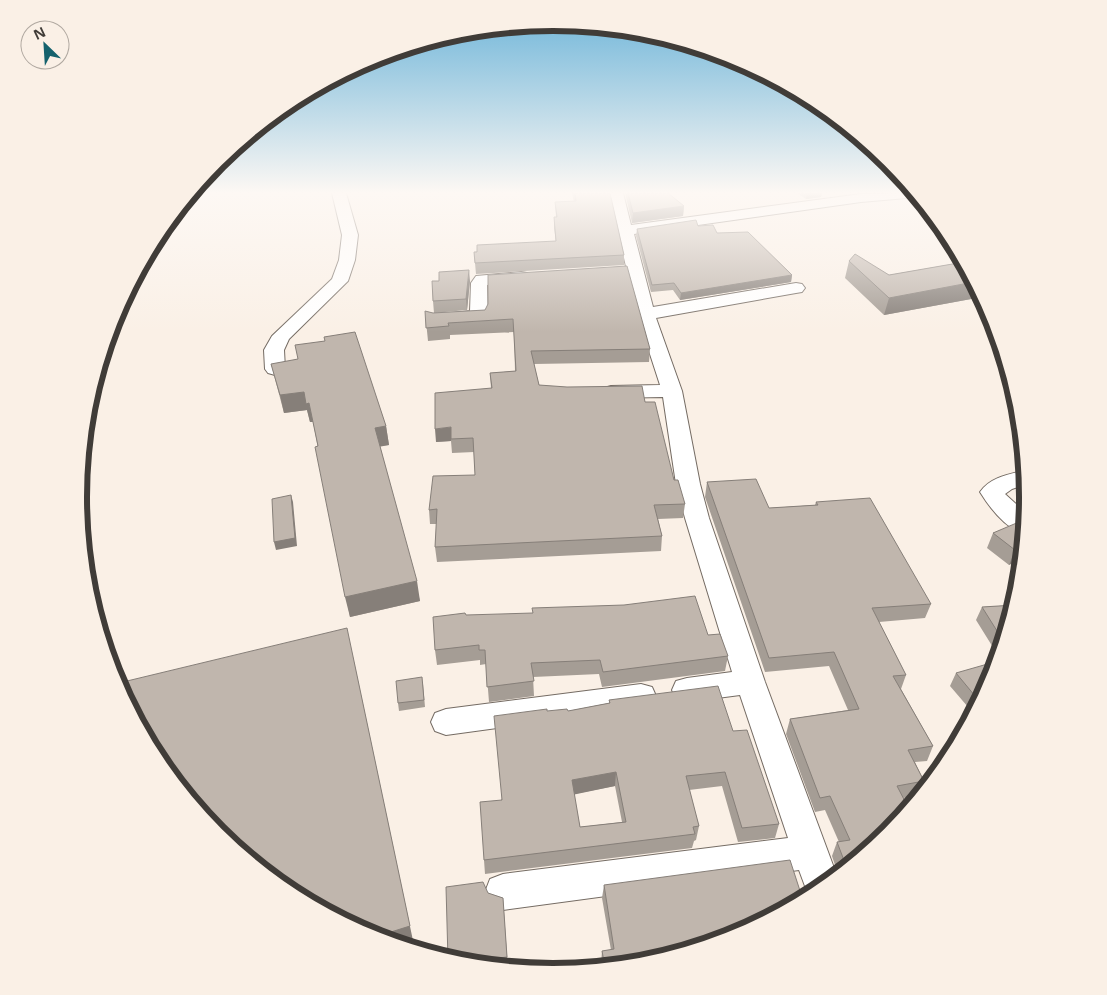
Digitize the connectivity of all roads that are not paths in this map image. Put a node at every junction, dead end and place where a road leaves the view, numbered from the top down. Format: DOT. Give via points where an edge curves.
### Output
graph roads {
  1 [pos="349,239"];
  2 [pos="626,239"];
  3 [pos="540,276"];
  4 [pos="796,288"];
  5 [pos="646,314"];
  6 [pos="434,319"];
  7 [pos="275,369"];
  8 [pos="672,391"];
  9 [pos="595,392"];
  10 [pos="1019,478"];
  11 [pos="1019,520"];
  12 [pos="750,682"];
  13 [pos="446,722"];
  14 [pos="810,852"];
  15 [pos="820,880"];
  16 [pos="504,892"];
  1 -- 7 [label="street" via="340,280 281,336 274,350"];
  2 -- 5 [label="street" via="626,271"];
  3 -- 6 [label="street" via="482,280 479,283 478,317"];
  4 -- 5 [label="street"];
  5 -- 8 [label="street"];
  8 -- 9 [label="street"];
  8 -- 12 [label="street" via="697,518"];
  10 -- 11 [label="street" via="992,492 999,503"];
  12 -- 13 [label="street"];
  12 -- 14 [label="street"];
  14 -- 15 [label="street"];
  14 -- 16 [label="street"];
}
